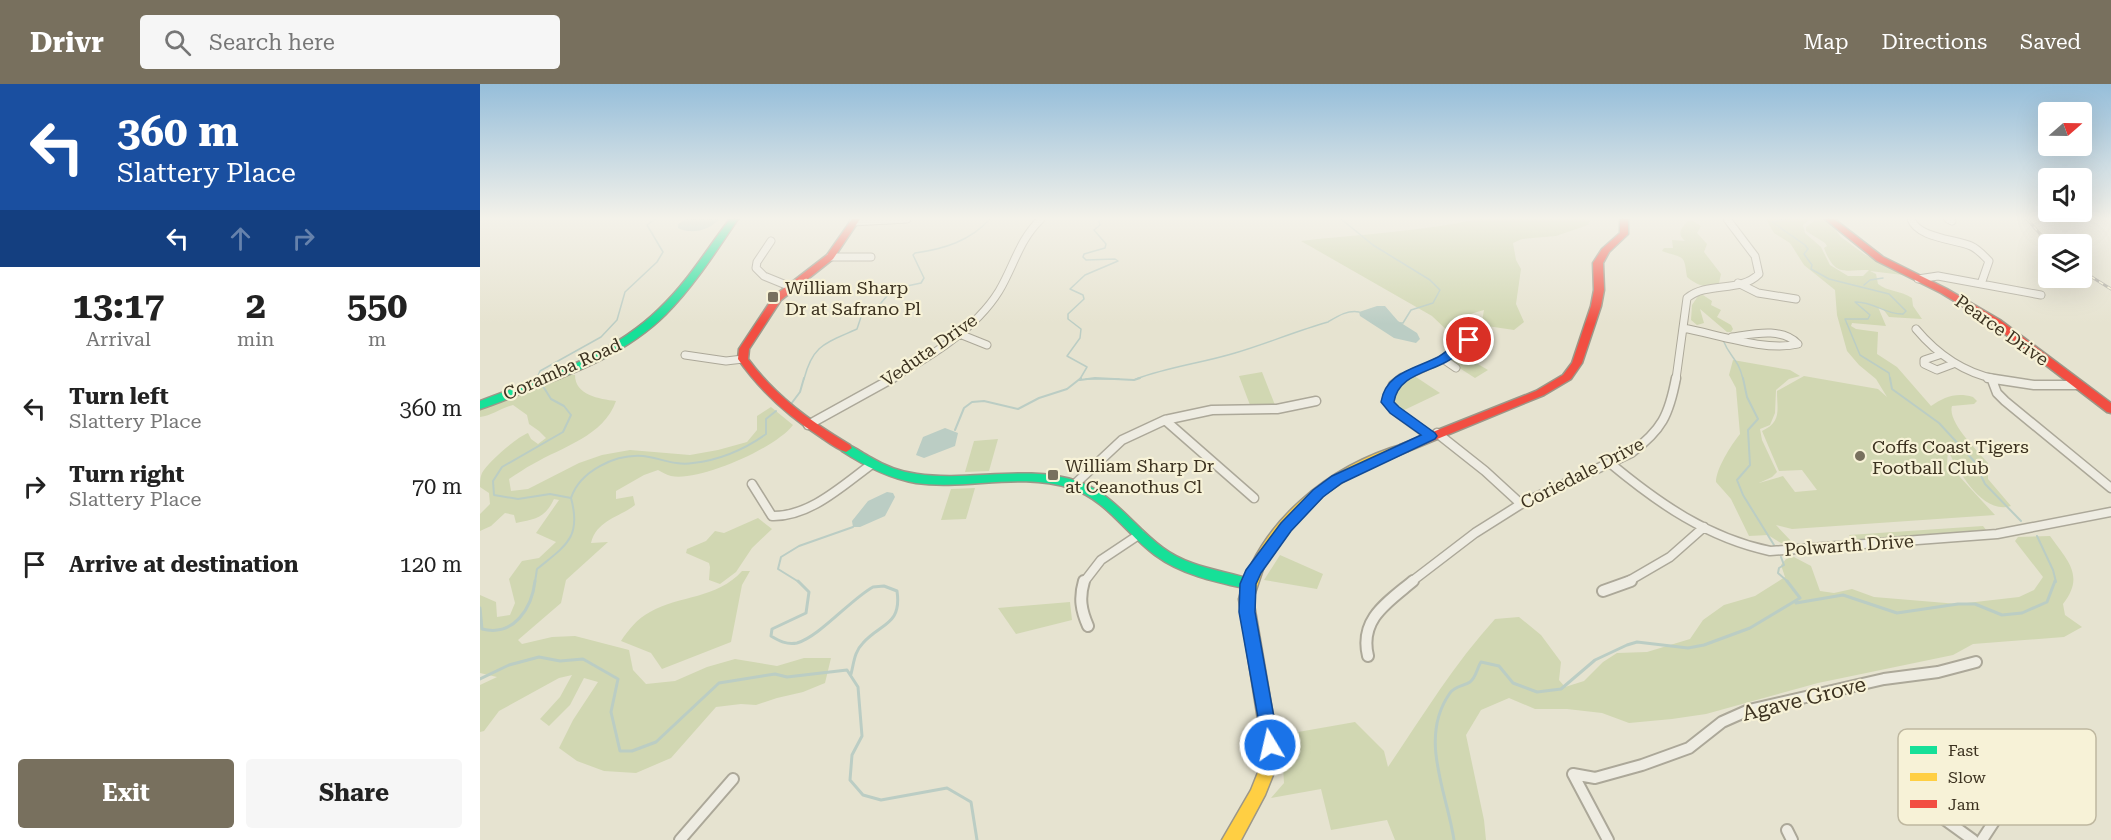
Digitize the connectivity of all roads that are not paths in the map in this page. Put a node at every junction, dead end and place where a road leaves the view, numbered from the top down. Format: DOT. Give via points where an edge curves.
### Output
graph roads {
  1 [pos="707,254"];
  2 [pos="762,254"];
  3 [pos="832,254"];
  4 [pos="1015,254"];
  5 [pos="1602,254"];
  6 [pos="1754,254"];
  7 [pos="1874,254"];
  8 [pos="1984,254"];
  9 [pos="830,257"];
  10 [pos="871,257"];
  11 [pos="1918,279"];
  12 [pos="1738,283"];
  13 [pos="1981,284"];
  14 [pos="790,287"];
  15 [pos="2041,295"];
  16 [pos="1796,299"];
  17 [pos="1683,328"];
  18 [pos="1916,329"];
  19 [pos="957,333"];
  20 [pos="1732,337"];
  21 [pos="1469,340"];
  22 [pos="987,345"];
  23 [pos="685,355"];
  24 [pos="1939,355"];
  25 [pos="743,359"];
  26 [pos="1443,359"];
  27 [pos="1953,364"];
  28 [pos="1456,368"];
  29 [pos="1992,380"];
  30 [pos="2079,385"];
  31 [pos="483,401"];
  32 [pos="1316,401"];
  33 [pos="2108,404"];
  34 [pos="1165,420"];
  35 [pos="808,425"];
  36 [pos="1434,435"];
  37 [pos="1610,463"];
  38 [pos="872,464"];
  39 [pos="752,484"];
  40 [pos="1075,484"];
  41 [pos="2111,488"];
  42 [pos="1254,498"];
  43 [pos="1521,504"];
  44 [pos="2111,512"];
  45 [pos="1704,527"];
  46 [pos="1140,534"];
  47 [pos="1248,584"];
  48 [pos="1602,591"];
  49 [pos="1088,626"];
  50 [pos="1368,656"];
  51 [pos="1976,663"];
  52 [pos="733,779"];
  53 [pos="1952,825"];
  54 [pos="1992,825"];
  55 [pos="680,840"];
  56 [pos="1231,840"];
  57 [pos="1608,840"];
  58 [pos="1973,840"];
  59 [pos="1982,840"];
  1 -- 31 [label="street, Coramba Road" via="668,304 635,335 595,357"];
  2 -- 14 [label="street" via="756,268 764,276"];
  3 -- 9 [label="street"];
  4 -- 19 [label="street, Veduta Drive" via="1000,290"];
  5 -- 36 [label="street" via="1597,263 1598,302 1574,369 1540,393"];
  6 -- 12 [label="street, Coriedale Drive" via="1760,269 1756,278"];
  7 -- 11 [label="street, Pearce Drive"];
  8 -- 13 [label="street" via="1989,261"];
  9 -- 10 [label="street"];
  9 -- 14 [label="street"];
  11 -- 13 [label="street" via="1938,276"];
  11 -- 30 [label="street, Pearce Drive" via="1996,322"];
  12 -- 16 [label="street" via="1756,294"];
  12 -- 17 [label="street, Coriedale Drive" via="1690,294"];
  13 -- 15 [label="street"];
  14 -- 25 [label="street" via="777,298 750,339"];
  17 -- 20 [label="street"];
  17 -- 37 [label="street, Coriedale Drive" via="1664,422 1649,440"];
  18 -- 24 [label="street"];
  19 -- 22 [label="street"];
  19 -- 35 [label="street, Veduta Drive" via="903,372"];
  20 -- 20 [label="street" via="1788,347 1798,344 1788,336 1768,333"];
  21 -- 26 [label="street"];
  23 -- 25 [label="street" via="726,361"];
  24 -- 27 [label="street"];
  24 -- 27 [label="street" via="1924,360 1924,364 1937,370"];
  25 -- 35 [label="street" via="751,373 789,412"];
  26 -- 28 [label="street"];
  26 -- 36 [label="street" via="1402,377 1392,386 1387,399 1394,410"];
  27 -- 29 [label="street"];
  29 -- 30 [label="street" via="2038,387"];
  29 -- 41 [label="street" via="1997,393"];
  30 -- 33 [label="street, Pearce Drive"];
  32 -- 34 [label="street" via="1277,409 1212,410"];
  34 -- 40 [label="street" via="1122,440"];
  34 -- 42 [label="street"];
  35 -- 38 [label="street"];
  36 -- 43 [label="street" via="1485,471"];
  36 -- 47 [label="street" via="1337,479 1318,493 1272,544"];
  37 -- 43 [label="street, Coriedale Drive"];
  37 -- 45 [label="street, Polwarth Drive" via="1647,494"];
  38 -- 39 [label="street" via="832,494 779,518 772,516"];
  38 -- 40 [label="street" via="929,479 1033,477"];
  40 -- 46 [label="street" via="1103,500"];
  43 -- 50 [label="street, Coriedale Drive" via="1475,533 1387,603 1370,622 1364,640"];
  44 -- 45 [label="street, Polwarth Drive" via="1997,534 1783,551 1735,543"];
  45 -- 48 [label="street" via="1665,560 1619,587"];
  46 -- 47 [label="street" via="1158,551 1196,573"];
  46 -- 49 [label="street" via="1114,549 1088,574 1080,599"];
  47 -- 56 [label="street" via="1247,612 1270,745 1267,770 1257,795"];
  51 -- 57 [label="street, Agave Grove" via="1749,710 1722,722 1689,748 1595,778 1573,774"];
  52 -- 55 [label="street"];
  53 -- 58 [label="street"];
  54 -- 59 [label="street"];
}
